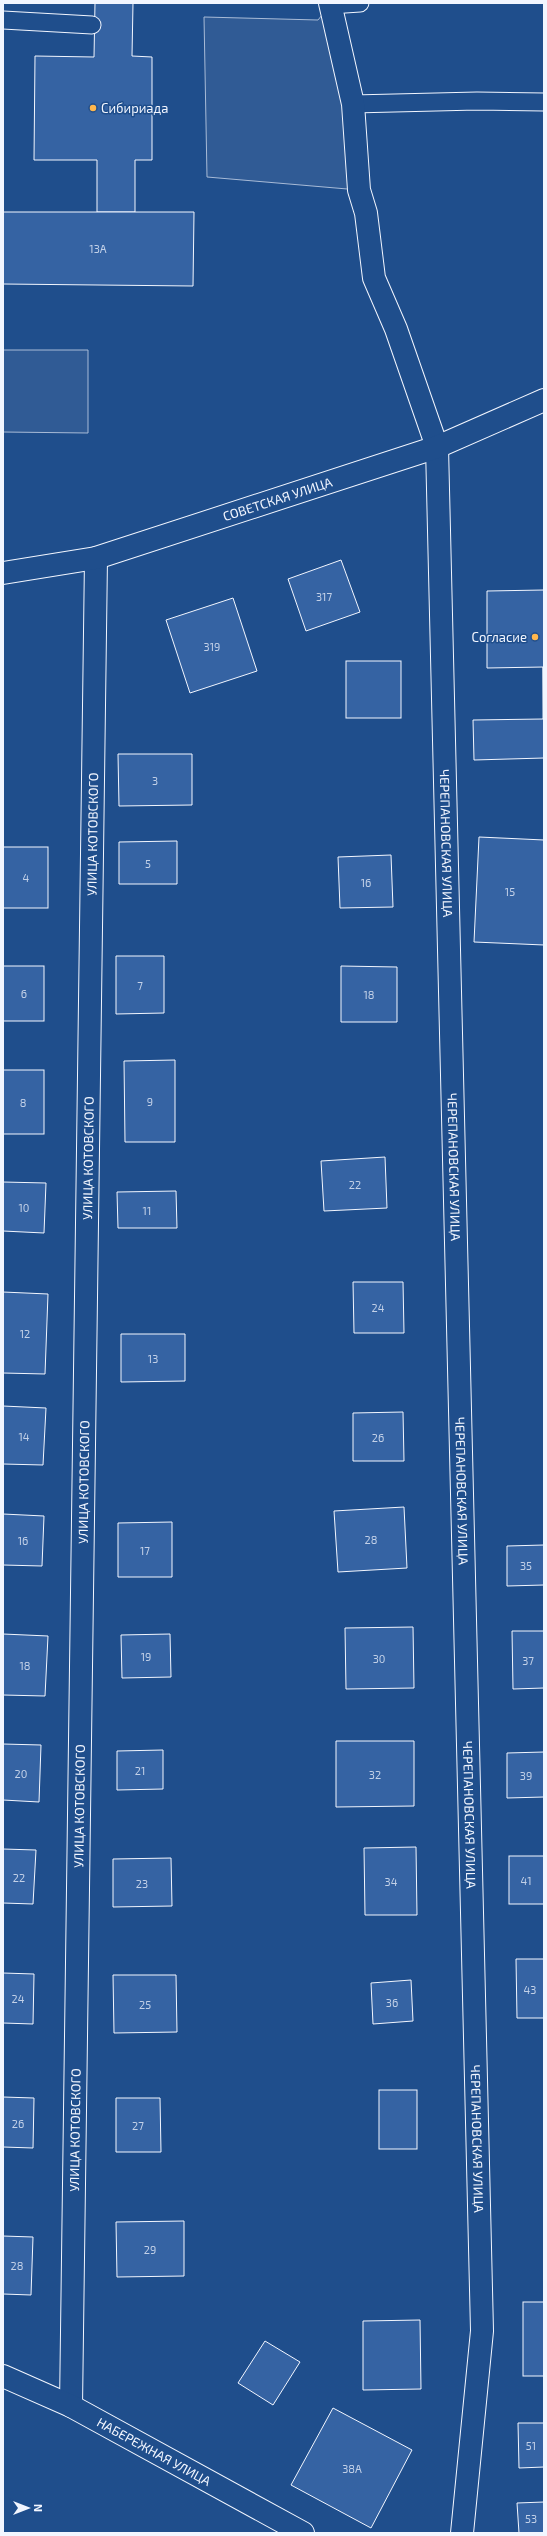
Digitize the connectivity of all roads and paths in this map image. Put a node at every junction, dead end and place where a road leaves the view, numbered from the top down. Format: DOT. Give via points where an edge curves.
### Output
graph roads {
  1 [pos="360,3"];
  2 [pos="330,4"];
  3 [pos="3,20"];
  4 [pos="92,25"];
  5 [pos="544,102"];
  6 [pos="353,104"];
  7 [pos="544,400"];
  8 [pos="437,447"];
  9 [pos="96,558"];
  10 [pos="3,573"];
  11 [pos="3,2376"];
  12 [pos="71,2406"];
  13 [pos="303,2533"];
  14 [pos="462,2533"];
  1 -- 2 [label="lane"];
  2 -- 6 [label="street, ЧЕРЕПАНОВСКАЯ УЛИЦА"];
  3 -- 4 [label="lane"];
  5 -- 6 [label="lane"];
  6 -- 8 [label="street, ЧЕРЕПАНОВСКАЯ УЛИЦА" via="359,190 366,212 374,278 396,329"];
  7 -- 8 [label="street, СОВЕТСКАЯ УЛИЦА"];
  8 -- 9 [label="street, СОВЕТСКАЯ УЛИЦА"];
  8 -- 14 [label="street, ЧЕРЕПАНОВСКАЯ УЛИЦА" via="482,2331"];
  9 -- 10 [label="street, СОВЕТСКАЯ УЛИЦА"];
  9 -- 12 [label="street, УЛИЦА КОТОВСКОГО"];
  11 -- 12 [label="street, НАБЕРЕЖНАЯ УЛИЦА"];
  12 -- 13 [label="street, НАБЕРЕЖНАЯ УЛИЦА"];
}
